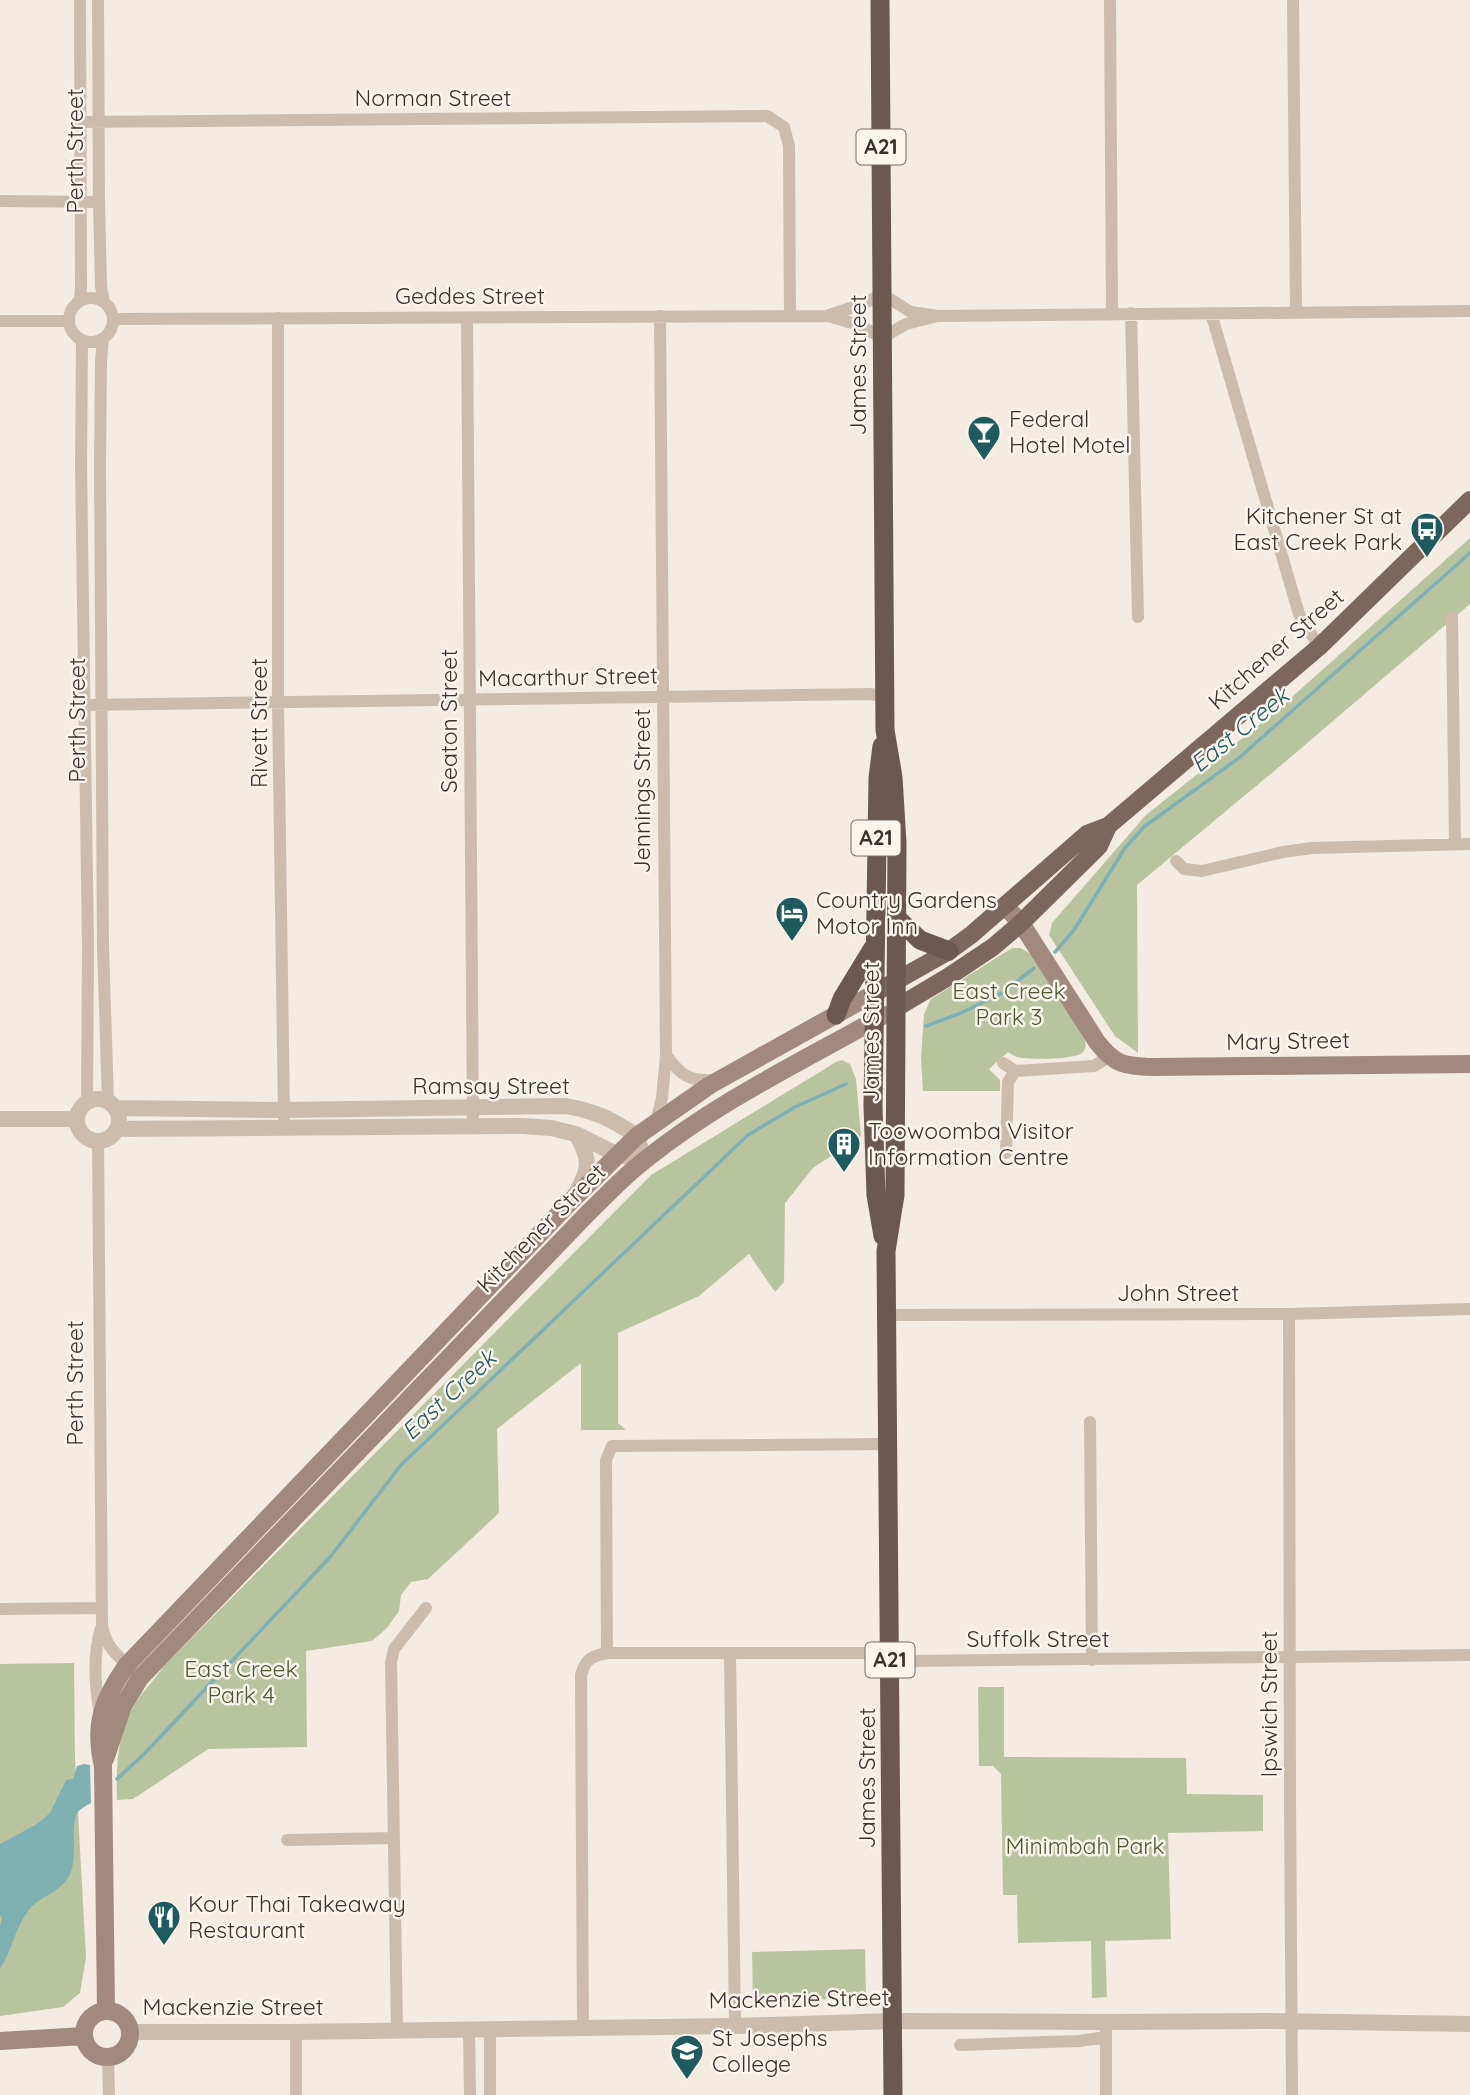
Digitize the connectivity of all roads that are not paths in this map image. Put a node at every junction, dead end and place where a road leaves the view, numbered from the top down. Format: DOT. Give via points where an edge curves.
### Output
graph roads {
  1 [pos="80,0"];
  2 [pos="98,0"];
  3 [pos="880,0"];
  4 [pos="1110,0"];
  5 [pos="1293,0"];
  6 [pos="79,122"];
  7 [pos="100,122"];
  8 [pos="0,201"];
  9 [pos="80,201"];
  10 [pos="99,202"];
  11 [pos="882,294"];
  12 [pos="80,301"];
  13 [pos="104,302"];
  14 [pos="1470,311"];
  15 [pos="1296,312"];
  16 [pos="1112,313"];
  17 [pos="1131,313"];
  18 [pos="1211,313"];
  19 [pos="660,316"];
  20 [pos="790,316"];
  21 [pos="828,316"];
  22 [pos="938,316"];
  23 [pos="278,318"];
  24 [pos="467,318"];
  25 [pos="113,319"];
  26 [pos="0,321"];
  27 [pos="69,321"];
  28 [pos="103,338"];
  29 [pos="882,338"];
  30 [pos="82,340"];
  31 [pos="100,466"];
  32 [pos="81,467"];
  33 [pos="1470,500"];
  34 [pos="1138,617"];
  35 [pos="1452,617"];
  36 [pos="1320,648"];
  37 [pos="884,696"];
  38 [pos="663,697"];
  39 [pos="470,699"];
  40 [pos="278,702"];
  41 [pos="102,704"];
  42 [pos="84,705"];
  43 [pos="885,730"];
  44 [pos="1108,826"];
  45 [pos="1455,844"];
  46 [pos="1470,844"];
  47 [pos="87,849"];
  48 [pos="103,849"];
  49 [pos="1176,860"];
  50 [pos="1005,906"];
  51 [pos="897,918"];
  52 [pos="1021,923"];
  53 [pos="88,947"];
  54 [pos="103,947"];
  55 [pos="874,947"];
  56 [pos="949,951"];
  57 [pos="896,981"];
  58 [pos="873,995"];
  59 [pos="896,1008"];
  60 [pos="836,1015"];
  61 [pos="873,1021"];
  62 [pos="666,1055"];
  63 [pos="1109,1057"];
  64 [pos="1003,1063"];
  65 [pos="1470,1064"];
  66 [pos="1015,1071"];
  67 [pos="721,1080"];
  68 [pos="88,1101"];
  69 [pos="112,1104"];
  70 [pos="473,1107"];
  71 [pos="284,1110"];
  72 [pos="0,1119"];
  73 [pos="76,1119"];
  74 [pos="656,1122"];
  75 [pos="473,1125"];
  76 [pos="284,1128"];
  77 [pos="117,1129"];
  78 [pos="576,1134"];
  79 [pos="636,1136"];
  80 [pos="97,1141"];
  81 [pos="1006,1153"];
  82 [pos="618,1155"];
  83 [pos="644,1160"];
  84 [pos="573,1199"];
  85 [pos="886,1251"];
  86 [pos="485,1291"];
  87 [pos="500,1305"];
  88 [pos="1470,1309"];
  89 [pos="1289,1314"];
  90 [pos="887,1315"];
  91 [pos="1090,1422"];
  92 [pos="889,1444"];
  93 [pos="102,1608"];
  94 [pos="426,1608"];
  95 [pos="0,1609"];
  96 [pos="102,1625"];
  97 [pos="607,1653"];
  98 [pos="730,1654"];
  99 [pos="1470,1655"];
  100 [pos="1290,1656"];
  101 [pos="890,1657"];
  102 [pos="1092,1660"];
  103 [pos="134,1672"];
  104 [pos="100,1714"];
  105 [pos="103,1766"];
  106 [pos="393,1838"];
  107 [pos="287,1840"];
  108 [pos="106,2011"];
  109 [pos="892,2021"];
  110 [pos="1292,2022"];
  111 [pos="1470,2024"];
  112 [pos="734,2026"];
  113 [pos="583,2027"];
  114 [pos="469,2028"];
  115 [pos="490,2028"];
  116 [pos="397,2029"];
  117 [pos="1106,2030"];
  118 [pos="130,2032"];
  119 [pos="296,2032"];
  120 [pos="84,2036"];
  121 [pos="0,2041"];
  122 [pos="960,2045"];
  123 [pos="108,2057"];
  124 [pos="109,2095"];
  125 [pos="296,2095"];
  126 [pos="470,2095"];
  127 [pos="490,2095"];
  128 [pos="893,2095"];
  129 [pos="1106,2095"];
  130 [pos="1292,2095"];
  1 -- 6 [label="street, Perth Street"];
  2 -- 7 [label="street, Perth Street"];
  3 -- 11 [label="highway, James Street / A21"];
  4 -- 16 [label="street"];
  5 -- 15 [label="street"];
  6 -- 7 [label="street, Norman Street"];
  6 -- 9 [label="street, Perth Street"];
  7 -- 10 [label="street, Perth Street"];
  7 -- 20 [label="street, Norman Street" via="767,117 784,127 789,146"];
  8 -- 9 [label="street"];
  9 -- 10 [label="street"];
  9 -- 12 [label="street, Perth Street"];
  10 -- 13 [label="street, Perth Street"];
  11 -- 21 [label="street, Geddes Street"];
  11 -- 22 [label="street" via="911,312"];
  11 -- 29 [label="highway, James Street / A21"];
  12 -- 13 [label="street" via="93,298"];
  12 -- 27 [label="street"];
  13 -- 25 [label="street"];
  14 -- 15 [label="street"];
  15 -- 18 [label="street"];
  16 -- 17 [label="street"];
  16 -- 22 [label="street"];
  17 -- 18 [label="street"];
  17 -- 34 [label="street"];
  18 -- 36 [label="street" via="1299,614"];
  19 -- 20 [label="street, Geddes Street"];
  19 -- 24 [label="street, Geddes Street"];
  19 -- 38 [label="street, Jennings Street"];
  20 -- 21 [label="street, Geddes Street"];
  21 -- 29 [label="street, Geddes Street"];
  22 -- 29 [label="street" via="911,322"];
  23 -- 24 [label="street, Geddes Street"];
  23 -- 25 [label="street, Geddes Street"];
  23 -- 40 [label="street, Rivett Street"];
  24 -- 39 [label="street, Seaton Street"];
  25 -- 28 [label="street"];
  26 -- 27 [label="street"];
  27 -- 30 [label="street"];
  28 -- 30 [label="street"];
  28 -- 31 [label="street, Perth Street"];
  29 -- 37 [label="highway, James Street / A21"];
  30 -- 32 [label="street, Perth Street"];
  31 -- 32 [label="street"];
  31 -- 41 [label="street, Perth Street"];
  32 -- 42 [label="street, Perth Street"];
  33 -- 36 [label="main road, Kitchener Street"];
  35 -- 45 [label="street"];
  36 -- 44 [label="main road, Kitchener Street"];
  37 -- 38 [label="street, Macarthur Street"];
  37 -- 43 [label="highway, James Street / A21"];
  38 -- 39 [label="street, Macarthur Street"];
  38 -- 62 [label="street, Jennings Street"];
  39 -- 40 [label="street, Macarthur Street"];
  39 -- 70 [label="street, Seaton Street"];
  40 -- 41 [label="street, Macarthur Street"];
  40 -- 71 [label="street, Rivett Street"];
  41 -- 42 [label="street, Macarthur Street"];
  41 -- 48 [label="street, Perth Street"];
  42 -- 47 [label="street, Perth Street"];
  43 -- 51 [label="highway, James Street / A21" via="894,787"];
  43 -- 55 [label="highway, James Street / A21" via="877,778"];
  44 -- 50 [label="main road, Kitchener Street" via="1087,834"];
  44 -- 52 [label="main road, Kitchener Street" via="1099,846"];
  45 -- 46 [label="street"];
  45 -- 49 [label="street" via="1312,848 1202,871 1184,869"];
  47 -- 48 [label="street"];
  47 -- 53 [label="street, Perth Street"];
  48 -- 54 [label="street, Perth Street"];
  50 -- 52 [label="main road"];
  50 -- 56 [label="main road, Kitchener Street"];
  51 -- 56 [label="highway" via="920,940"];
  51 -- 57 [label="highway, James Street / A21"];
  52 -- 59 [label="main road, Kitchener Street" via="980,957"];
  52 -- 63 [label="main road"];
  53 -- 54 [label="street"];
  53 -- 68 [label="street, Perth Street"];
  54 -- 69 [label="street, Perth Street"];
  55 -- 58 [label="highway, James Street / A21"];
  55 -- 60 [label="highway"];
  56 -- 57 [label="main road, Kitchener Street"];
  57 -- 58 [label="main road, Kitchener Street"];
  57 -- 59 [label="highway, James Street / A21"];
  58 -- 60 [label="main road, Kitchener Street"];
  58 -- 61 [label="highway, James Street / A21"];
  59 -- 61 [label="main road, Kitchener Street"];
  59 -- 85 [label="highway, James Street / A21" via="895,1195"];
  60 -- 67 [label="main road, Kitchener Street"];
  61 -- 83 [label="main road, Kitchener Street" via="746,1090"];
  61 -- 85 [label="highway, James Street / A21" via="876,1195"];
  62 -- 67 [label="street" via="687,1077"];
  62 -- 74 [label="street, Jennings Street"];
  63 -- 65 [label="main road, Mary Street" via="1130,1066 1153,1068"];
  63 -- 66 [label="street" via="1094,1066"];
  64 -- 66 [label="street"];
  66 -- 81 [label="street" via="1009,1082"];
  67 -- 74 [label="main road, Kitchener Street"];
  68 -- 69 [label="street" via="98,1098"];
  68 -- 73 [label="street"];
  69 -- 71 [label="street, Ramsay Street"];
  69 -- 77 [label="street" via="119,1118"];
  70 -- 71 [label="street, Ramsay Street"];
  70 -- 75 [label="street, Seaton Street"];
  70 -- 79 [label="street, Ramsay Street" via="589,1110"];
  71 -- 76 [label="street, Rivett Street"];
  72 -- 73 [label="street"];
  73 -- 80 [label="street" via="83,1136"];
  74 -- 79 [label="main road, Kitchener Street"];
  75 -- 76 [label="street, Ramsay Street"];
  75 -- 78 [label="street, Ramsay Street" via="523,1125"];
  76 -- 77 [label="street, Ramsay Street"];
  77 -- 80 [label="street"];
  78 -- 82 [label="street, Ramsay Street"];
  78 -- 84 [label="street" via="588,1165"];
  79 -- 82 [label="main road, Kitchener Street"];
  79 -- 83 [label="street"];
  80 -- 93 [label="street, Perth Street"];
  82 -- 83 [label="street, Ramsay Street"];
  82 -- 84 [label="main road, Kitchener Street"];
  83 -- 87 [label="main road, Kitchener Street"];
  84 -- 86 [label="main road, Kitchener Street"];
  85 -- 90 [label="highway, James Street / A21"];
  86 -- 87 [label="street"];
  86 -- 103 [label="main road, Kitchener Street"];
  87 -- 103 [label="main road, Kitchener Street"];
  88 -- 89 [label="street, John Street"];
  89 -- 90 [label="street, John Street"];
  89 -- 100 [label="street, Ipswich Street"];
  90 -- 92 [label="highway, James Street / A21"];
  91 -- 102 [label="street"];
  92 -- 97 [label="street" via="612,1446 606,1460"];
  92 -- 101 [label="highway, James Street / A21"];
  93 -- 95 [label="street"];
  93 -- 96 [label="street, Perth Street"];
  94 -- 106 [label="street" via="394,1649 391,1662"];
  96 -- 103 [label="street, Perth Street" via="110,1648"];
  96 -- 104 [label="street, Perth Street" via="97,1642"];
  97 -- 98 [label="street, Suffolk Street"];
  97 -- 113 [label="street" via="593,1656 581,1675"];
  98 -- 101 [label="street, Suffolk Street" via="875,1653"];
  98 -- 112 [label="street"];
  99 -- 100 [label="street, Suffolk Street"];
  100 -- 102 [label="street, Suffolk Street"];
  100 -- 110 [label="street, Ipswich Street"];
  101 -- 102 [label="street, Suffolk Street" via="905,1661"];
  101 -- 109 [label="highway, James Street / A21"];
  103 -- 104 [label="main road, Kitchener Street" via="108,1694"];
  103 -- 105 [label="main road, Kitchener Street"];
  104 -- 105 [label="main road, Perth Street"];
  105 -- 108 [label="main road, Perth Street"];
  106 -- 107 [label="street"];
  106 -- 116 [label="street"];
  108 -- 118 [label="main road" via="120,2014"];
  108 -- 120 [label="main road" via="92,2017"];
  109 -- 112 [label="street, Mackenzie Street"];
  109 -- 117 [label="street, Mackenzie Street"];
  109 -- 128 [label="highway, James Street / A21"];
  110 -- 111 [label="street, Mackenzie Street"];
  110 -- 117 [label="street, Mackenzie Street"];
  110 -- 130 [label="street, Ipswich Street"];
  112 -- 113 [label="street, Mackenzie Street"];
  113 -- 115 [label="street, Mackenzie Street"];
  114 -- 115 [label="street, Mackenzie Street"];
  114 -- 116 [label="street, Mackenzie Street"];
  114 -- 126 [label="street"];
  115 -- 127 [label="street"];
  116 -- 119 [label="street, Mackenzie Street"];
  117 -- 122 [label="street, Mackenzie Street" via="1079,2041"];
  117 -- 129 [label="street"];
  118 -- 119 [label="street, Mackenzie Street"];
  118 -- 123 [label="main road" via="125,2049"];
  119 -- 125 [label="street"];
  120 -- 121 [label="main road"];
  120 -- 123 [label="main road" via="90,2050"];
  123 -- 124 [label="street"];
}
